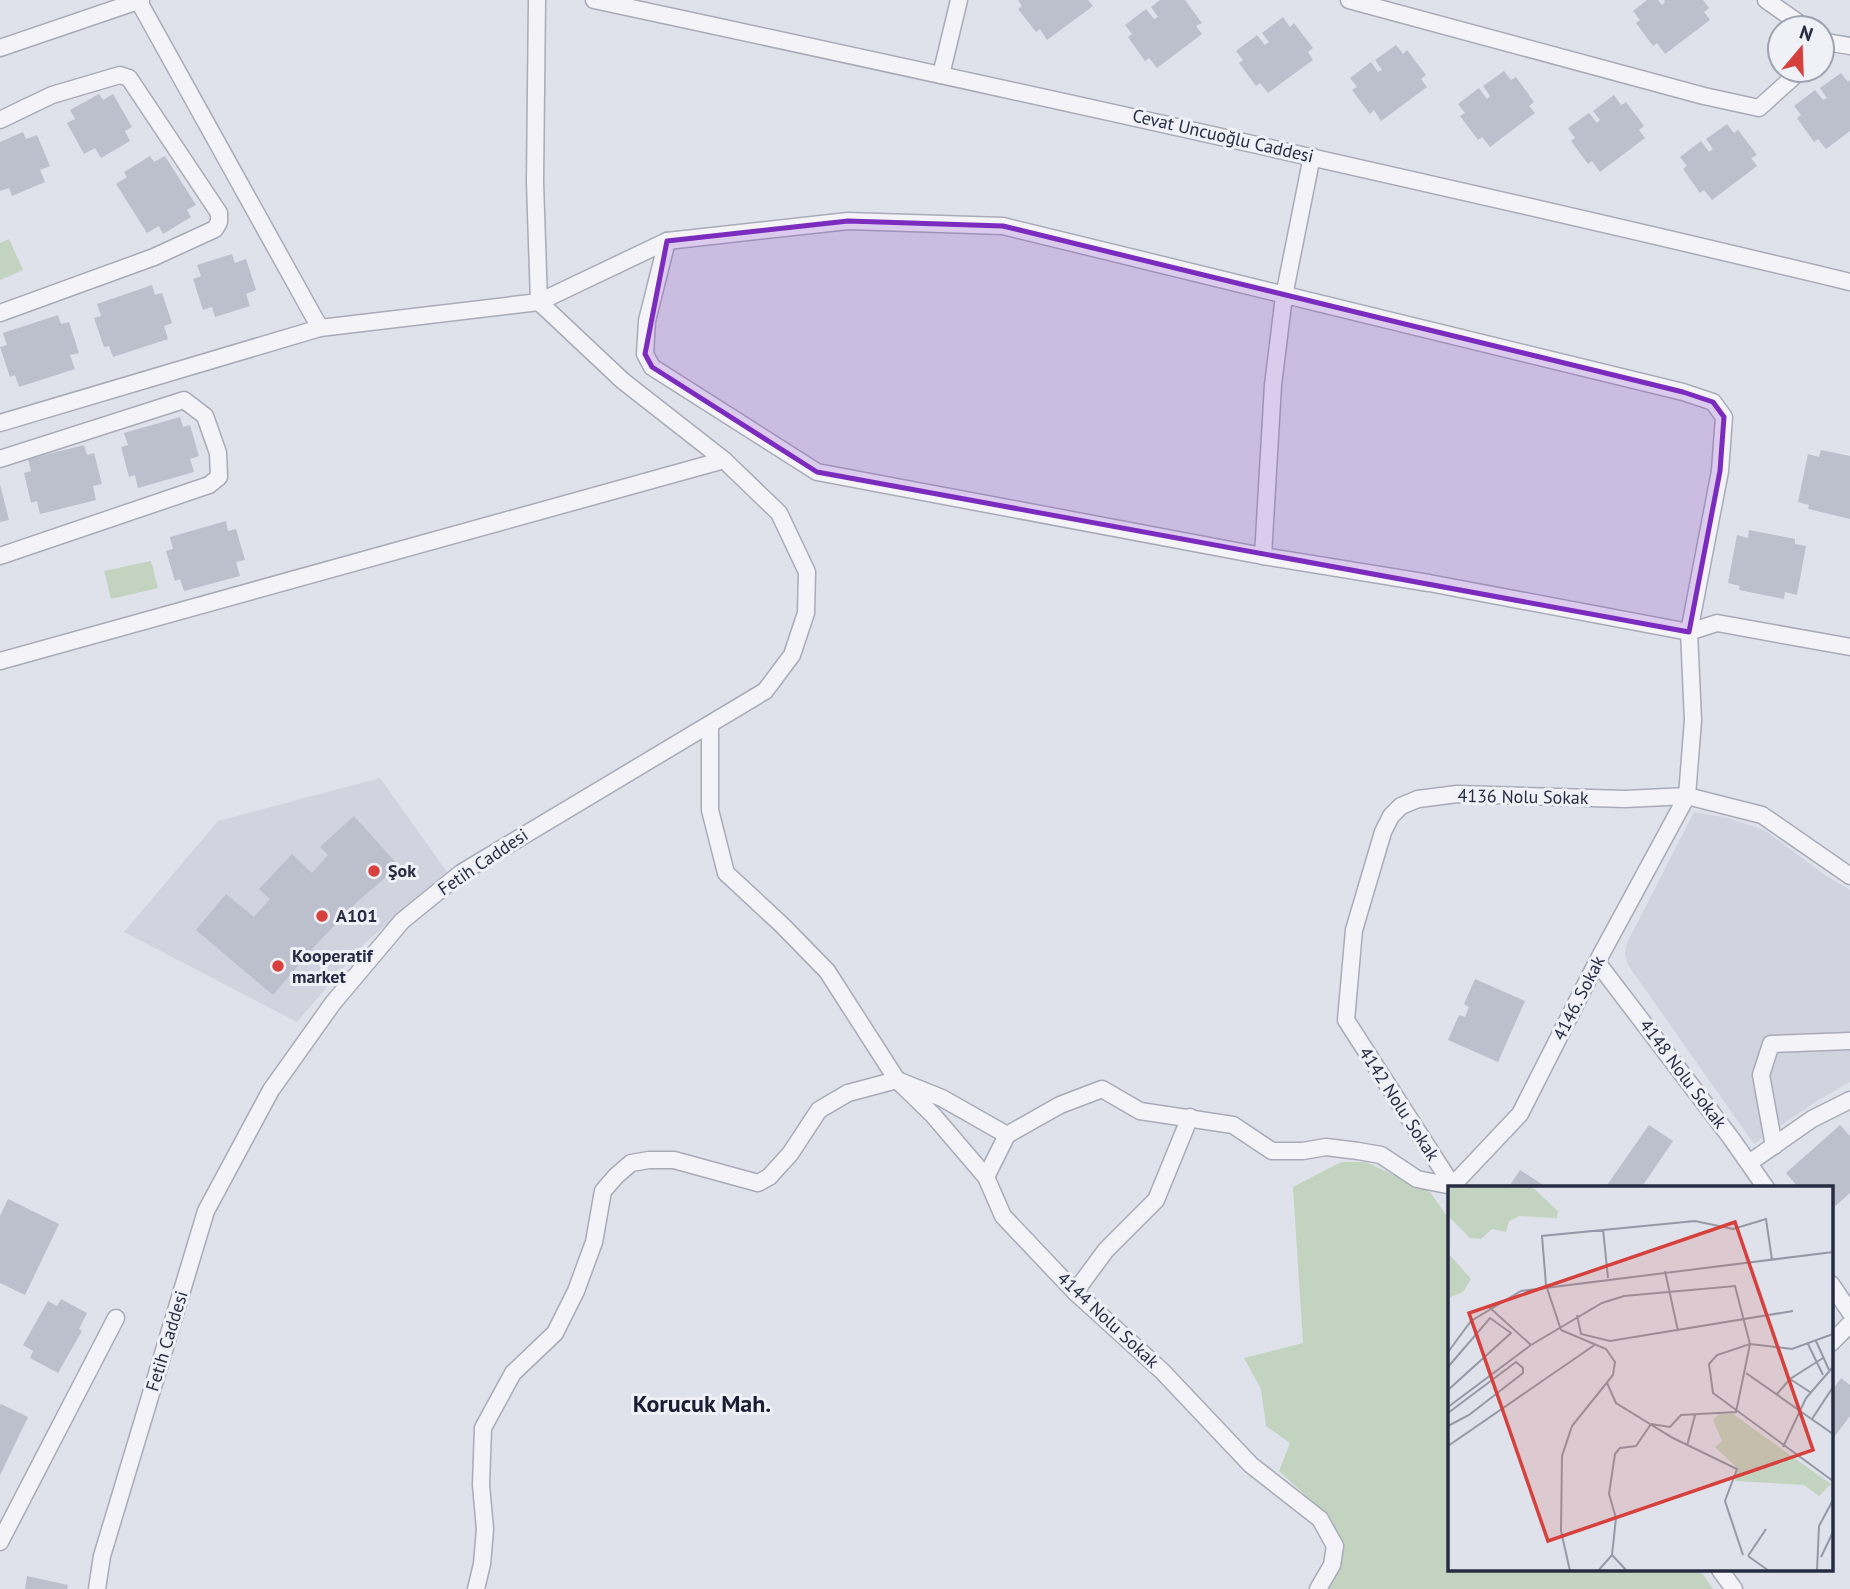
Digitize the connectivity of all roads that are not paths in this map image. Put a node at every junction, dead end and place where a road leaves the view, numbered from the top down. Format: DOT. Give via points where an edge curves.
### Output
graph roads {
  1 [pos="139,0"];
  2 [pos="537,0"];
  3 [pos="594,0"];
  4 [pos="959,0"];
  5 [pos="1349,0"];
  6 [pos="1766,0"];
  7 [pos="1786,14"];
  8 [pos="0,48"];
  9 [pos="941,75"];
  10 [pos="1786,84"];
  11 [pos="0,120"];
  12 [pos="1312,156"];
  13 [pos="667,242"];
  14 [pos="1850,282"];
  15 [pos="1284,296"];
  16 [pos="539,302"];
  17 [pos="0,313"];
  18 [pos="320,328"];
  19 [pos="0,423"];
  20 [pos="0,459"];
  21 [pos="724,460"];
  22 [pos="0,555"];
  23 [pos="1263,556"];
  24 [pos="1689,632"];
  25 [pos="1850,647"];
  26 [pos="0,661"];
  27 [pos="710,726"];
  28 [pos="1687,796"];
  29 [pos="1850,876"];
  30 [pos="1597,962"];
  31 [pos="1346,1020"];
  32 [pos="1850,1041"];
  33 [pos="897,1080"];
  34 [pos="1850,1100"];
  35 [pos="1190,1117"];
  36 [pos="1007,1135"];
  37 [pos="1774,1146"];
  38 [pos="1749,1163"];
  39 [pos="986,1177"];
  40 [pos="1448,1186"];
  41 [pos="1452,1186"];
  42 [pos="1454,1186"];
  43 [pos="1765,1186"];
  44 [pos="1832,1285"];
  45 [pos="1074,1292"];
  46 [pos="1850,1312"];
  47 [pos="116,1318"];
  48 [pos="1850,1324"];
  49 [pos="1832,1342"];
  50 [pos="0,1542"];
  51 [pos="1721,1572"];
  52 [pos="97,1589"];
  53 [pos="476,1589"];
  54 [pos="1318,1589"];
  55 [pos="1734,1589"];
  1 -- 8 [label="street"];
  1 -- 18 [label="street"];
  2 -- 16 [label="street"];
  3 -- 9 [label="street, Cevat Uncuoğlu Caddesi"];
  4 -- 9 [label="street"];
  5 -- 10 [label="street" via="1759,108"];
  6 -- 7 [label="street"];
  9 -- 12 [label="street, Cevat Uncuoğlu Caddesi"];
  11 -- 17 [label="street" via="52,95 120,75 129,78 219,214 219,222 215,229 154,257"];
  12 -- 14 [label="street, Cevat Uncuoğlu Caddesi"];
  12 -- 15 [label="street"];
  13 -- 15 [label="street" via="848,221 1003,226"];
  13 -- 16 [label="street"];
  13 -- 23 [label="street" via="647,321 645,354 652,367 817,472"];
  15 -- 23 [label="street" via="1273,385"];
  15 -- 24 [label="street" via="1713,402 1724,417 1720,471"];
  16 -- 18 [label="street"];
  16 -- 21 [label="street, Fetih Caddesi" via="624,381"];
  18 -- 19 [label="street"];
  20 -- 22 [label="street" via="184,400 205,416 218,453 219,477 209,485"];
  21 -- 26 [label="street"];
  21 -- 27 [label="street, Fetih Caddesi" via="779,513 807,572 806,613 792,655 765,691"];
  23 -- 24 [label="street"];
  24 -- 25 [label="street" via="1717,623"];
  24 -- 28 [label="street" via="1693,720"];
  27 -- 33 [label="street, 4144 Nolu Sokak" via="710,810 726,873 827,971"];
  27 -- 52 [label="street, Fetih Caddesi" via="461,873 421,905 333,1003 271,1090 206,1210 102,1556"];
  28 -- 29 [label="street, 4136 Nolu Sokak" via="1762,815"];
  28 -- 30 [label="street, 4146. Sokak"];
  28 -- 31 [label="street, 4136 Nolu Sokak" via="1625,799 1457,794 1401,806 1383,832 1354,930"];
  30 -- 38 [label="street, 4148 Nolu Sokak"];
  30 -- 42 [label="street, 4146. Sokak" via="1520,1114"];
  31 -- 41 [label="street, 4142 Nolu Sokak"];
  32 -- 37 [label="street" via="1772,1044 1761,1075"];
  33 -- 36 [label="street" via="942,1098"];
  33 -- 39 [label="street, 4144 Nolu Sokak"];
  33 -- 53 [label="street" via="848,1093 819,1110 790,1154 758,1183 674,1160 631,1163 616,1175 603,1191 594,1242 555,1333 513,1373 483,1428 485,1529"];
  34 -- 37 [label="street"];
  35 -- 36 [label="street" via="1140,1111 1102,1089 1060,1105"];
  35 -- 40 [label="street" via="1233,1125 1272,1151 1326,1147 1381,1155 1417,1180"];
  35 -- 45 [label="street" via="1156,1200 1105,1250"];
  36 -- 39 [label="street"];
  37 -- 38 [label="street"];
  38 -- 43 [label="street, 4148 Nolu Sokak"];
  39 -- 45 [label="street, 4144 Nolu Sokak" via="1003,1216"];
  44 -- 46 [label="street"];
  45 -- 54 [label="street, 4144 Nolu Sokak" via="1162,1371 1251,1465 1320,1519 1335,1546 1332,1566"];
  47 -- 50 [label="street"];
  48 -- 49 [label="street"];
  51 -- 55 [label="street"];
}
